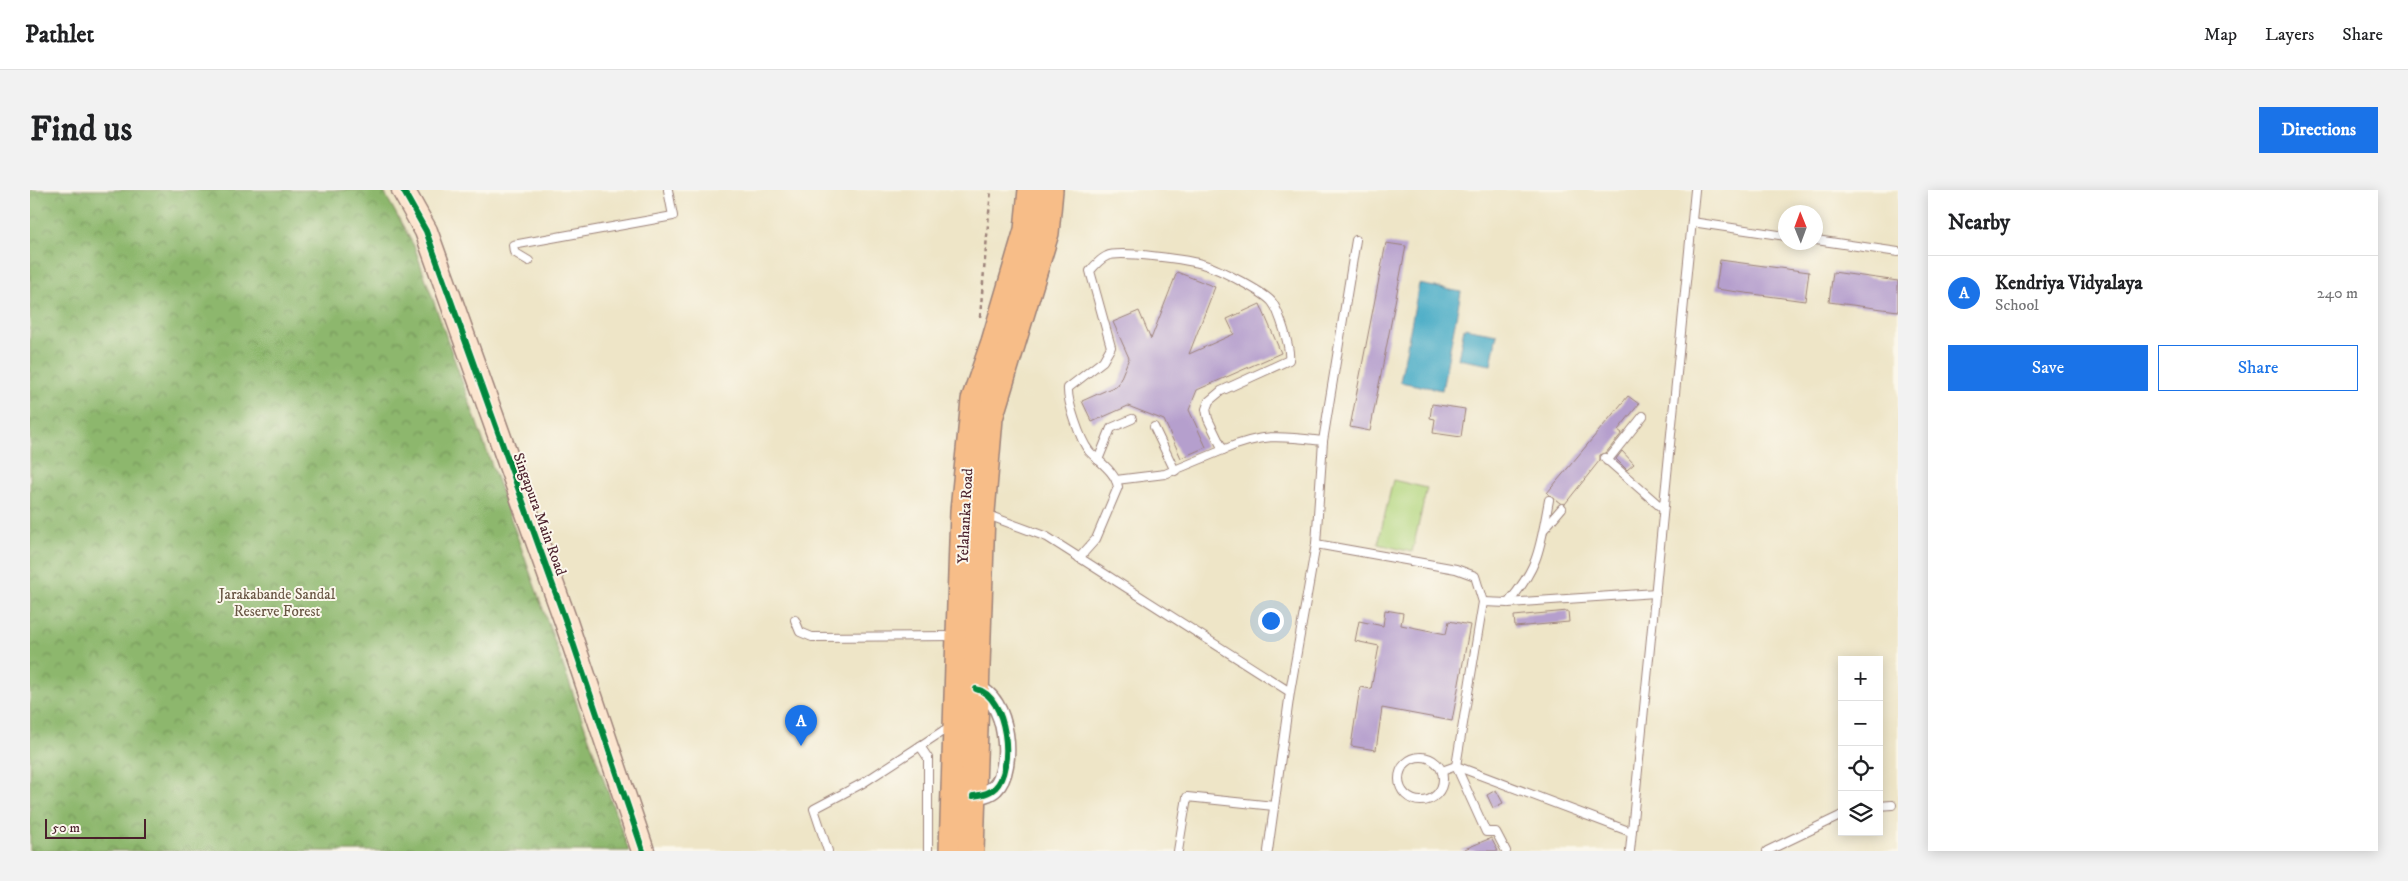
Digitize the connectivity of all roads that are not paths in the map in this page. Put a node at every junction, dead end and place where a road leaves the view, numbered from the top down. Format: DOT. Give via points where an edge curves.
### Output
graph roads {
  1 [pos="403,190"];
  2 [pos="668,190"];
  3 [pos="1031,190"];
  4 [pos="1050,190"];
  5 [pos="1695,190"];
  6 [pos="1692,222"];
  7 [pos="1778,235"];
  8 [pos="1356,240"];
  9 [pos="1823,241"];
  10 [pos="1898,252"];
  11 [pos="529,261"];
  12 [pos="1643,416"];
  13 [pos="1132,419"];
  14 [pos="1154,427"];
  15 [pos="1323,441"];
  16 [pos="1223,450"];
  17 [pos="1098,460"];
  18 [pos="1175,471"];
  19 [pos="1116,480"];
  20 [pos="1549,500"];
  21 [pos="1562,508"];
  22 [pos="1662,508"];
  23 [pos="973,512"];
  24 [pos="1544,530"];
  25 [pos="1316,544"];
  26 [pos="1080,558"];
  27 [pos="1656,592"];
  28 [pos="1483,602"];
  29 [pos="1508,603"];
  30 [pos="795,620"];
  31 [pos="959,636"];
  32 [pos="1290,692"];
  33 [pos="957,722"];
  34 [pos="920,746"];
  35 [pos="1456,766"];
  36 [pos="1442,771"];
  37 [pos="1892,805"];
  38 [pos="1274,806"];
  39 [pos="1883,806"];
  40 [pos="1838,817"];
  41 [pos="1632,832"];
  42 [pos="643,851"];
  43 [pos="828,851"];
  44 [pos="928,851"];
  45 [pos="952,851"];
  46 [pos="971,851"];
  47 [pos="1178,851"];
  48 [pos="1268,851"];
  49 [pos="1506,851"];
  50 [pos="1630,851"];
  51 [pos="1767,851"];
  1 -- 42 [label="street, Singapura Main Road" via="426,232 566,622"];
  2 -- 11 [label="lane" via="673,216 513,245 514,252"];
  3 -- 23 [label="main road, Yelahanka Road" via="1028,230 974,400"];
  4 -- 23 [label="main road, Yelahanka Road" via="1046,233 990,418"];
  5 -- 6 [label="lane"];
  6 -- 7 [label="lane"];
  6 -- 22 [label="lane"];
  8 -- 15 [label="lane"];
  9 -- 10 [label="lane"];
  12 -- 22 [label="lane" via="1606,459"];
  13 -- 17 [label="lane" via="1111,428"];
  14 -- 18 [label="lane"];
  15 -- 16 [label="lane" via="1268,436 1246,440"];
  15 -- 25 [label="lane"];
  16 -- 17 [label="lane" via="1208,419 1206,409 1209,401 1221,391 1289,360 1288,344 1272,302 1264,294 1205,265 1117,253 1102,259 1090,271 1111,347 1103,361 1068,388 1067,398 1083,440"];
  16 -- 18 [label="lane"];
  17 -- 19 [label="lane"];
  18 -- 19 [label="lane" via="1150,478"];
  19 -- 26 [label="lane" via="1118,487 1096,539"];
  20 -- 24 [label="lane"];
  21 -- 24 [label="lane"];
  22 -- 27 [label="lane"];
  23 -- 26 [label="lane" via="1047,537"];
  23 -- 31 [label="main road, Yelahanka Road"];
  23 -- 46 [label="main road, Yelahanka Road" via="976,689"];
  24 -- 29 [label="lane" via="1539,555 1525,583"];
  25 -- 28 [label="lane" via="1456,568 1475,576"];
  25 -- 32 [label="lane"];
  26 -- 32 [label="lane"];
  27 -- 29 [label="lane"];
  27 -- 41 [label="lane"];
  28 -- 29 [label="lane"];
  28 -- 35 [label="lane"];
  30 -- 31 [label="lane" via="800,632 812,638"];
  31 -- 33 [label="main road, Yelahanka Road"];
  32 -- 38 [label="lane"];
  33 -- 34 [label="lane"];
  33 -- 45 [label="main road, Yelahanka Road"];
  34 -- 43 [label="lane" via="863,783 814,809"];
  34 -- 44 [label="lane" via="928,758"];
  35 -- 36 [label="lane"];
  35 -- 41 [label="lane"];
  35 -- 49 [label="lane" via="1486,832 1496,832"];
  36 -- 36 [label="lane" via="1443,785 1429,800 1414,801 1400,786 1400,771 1404,764 1417,757 1433,759"];
  37 -- 39 [label="lane"];
  38 -- 47 [label="lane" via="1186,796"];
  38 -- 48 [label="lane"];
  40 -- 51 [label="lane"];
  41 -- 50 [label="lane"];
}
